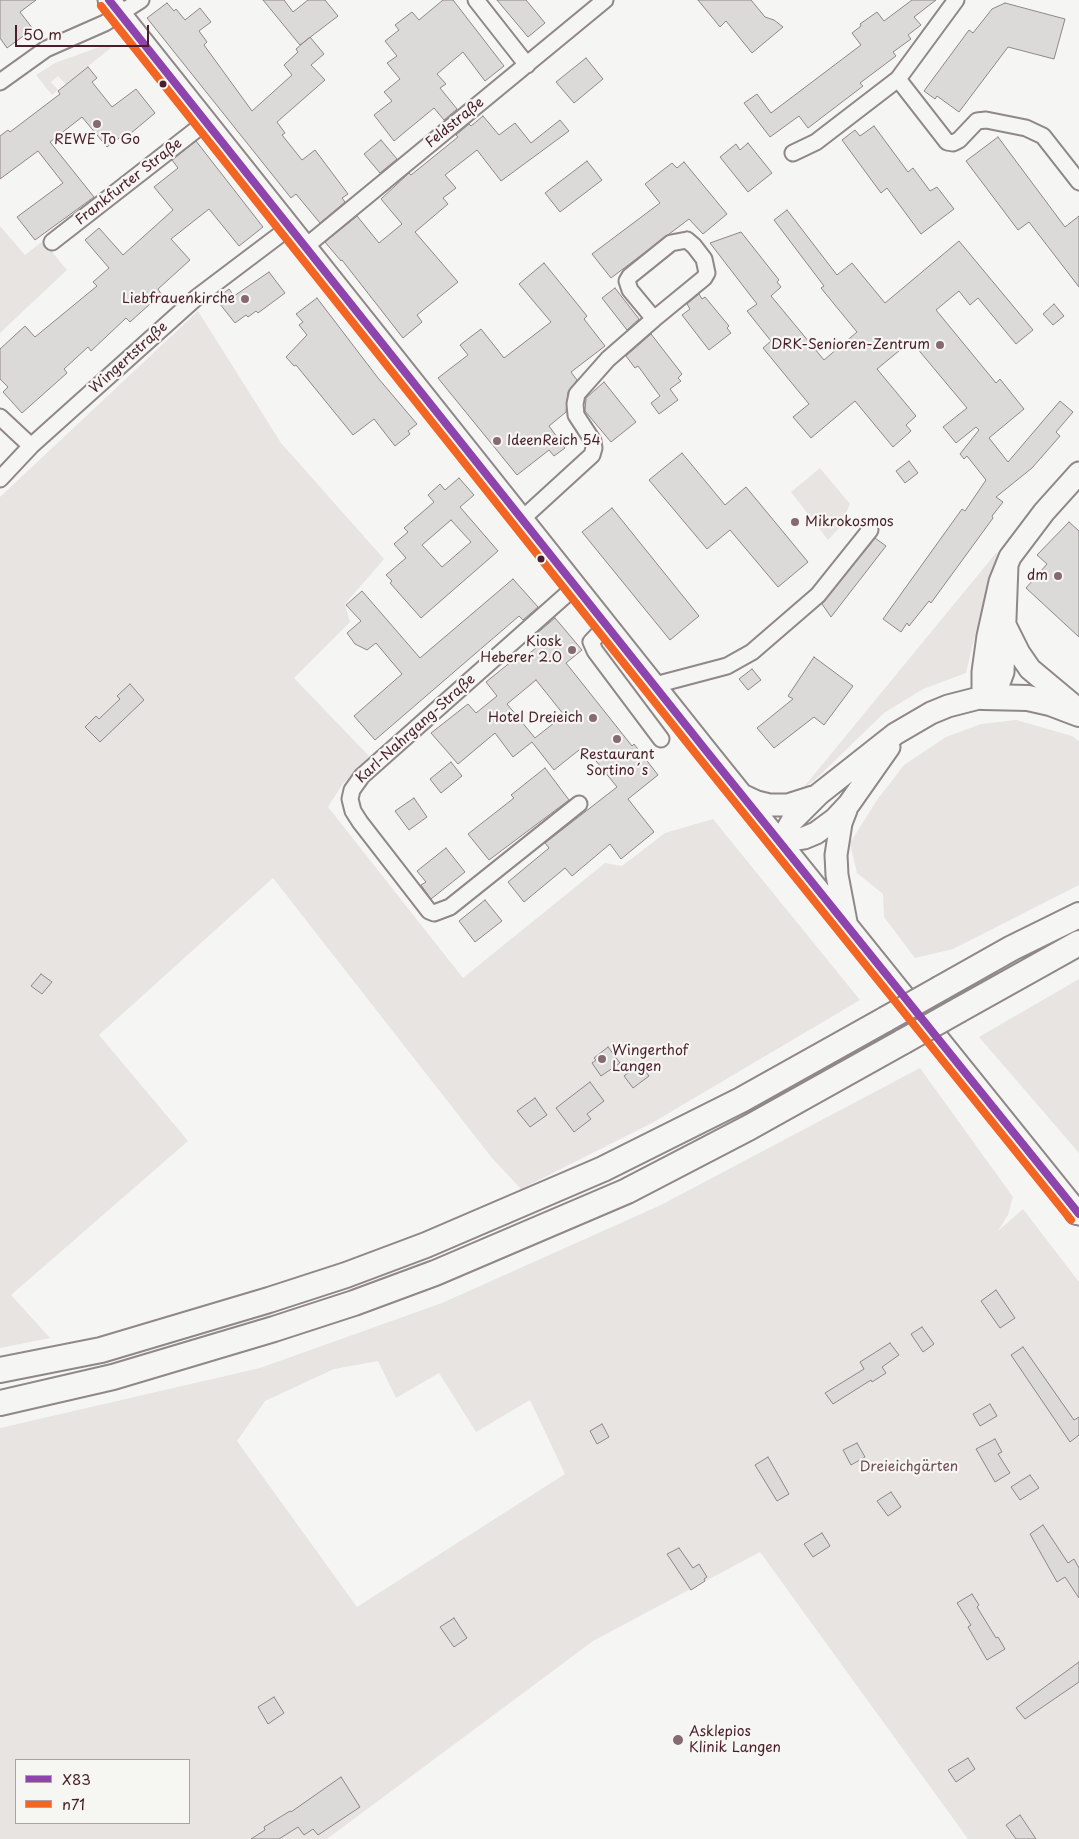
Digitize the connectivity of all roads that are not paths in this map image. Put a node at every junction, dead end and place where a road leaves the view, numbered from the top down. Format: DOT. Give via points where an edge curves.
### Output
graph roads {
  1 [pos="141,0"];
  2 [pos="476,0"];
  3 [pos="605,0"];
  4 [pos="956,0"];
  5 [pos="114,7"];
  6 [pos="527,65"];
  7 [pos="898,78"];
  8 [pos="0,82"];
  9 [pos="206,122"];
  10 [pos="793,153"];
  11 [pos="1079,182"];
  12 [pos="290,227"];
  13 [pos="52,242"];
  14 [pos="305,246"];
  15 [pos="654,319"];
  16 [pos="0,417"];
  17 [pos="32,446"];
  18 [pos="1079,473"];
  19 [pos="0,479"];
  20 [pos="522,519"];
  21 [pos="870,530"];
  22 [pos="1007,565"];
  23 [pos="576,586"];
  24 [pos="1005,624"];
  25 [pos="607,625"];
  26 [pos="655,685"];
  27 [pos="983,697"];
  28 [pos="1079,712"];
  29 [pos="915,722"];
  30 [pos="661,740"];
  31 [pos="819,794"];
  32 [pos="742,795"];
  33 [pos="579,804"];
  34 [pos="849,804"];
  35 [pos="780,842"];
  36 [pos="1079,915"];
  37 [pos="846,925"];
  38 [pos="1076,946"];
  39 [pos="1078,1213"];
  40 [pos="0,1370"];
  41 [pos="0,1403"];
  1 -- 5 [label="street"];
  2 -- 6 [label="street"];
  3 -- 6 [label="street, Feldstraße"];
  4 -- 7 [label="street"];
  5 -- 8 [label="street"];
  5 -- 9 [label="main road"];
  6 -- 14 [label="street, Feldstraße"];
  7 -- 10 [label="street" via="816,142"];
  7 -- 11 [label="street" via="948,142 959,140 977,121 1026,128 1042,136"];
  9 -- 12 [label="main road"];
  9 -- 13 [label="street, Frankfurter Straße"];
  12 -- 14 [label="main road"];
  12 -- 17 [label="street, Wingertstraße" via="196,298"];
  14 -- 20 [label="main road"];
  15 -- 15 [label="street" via="707,273 704,259 687,240 671,243 627,281 630,290"];
  15 -- 20 [label="street" via="608,359 577,394 576,415 593,440 592,455"];
  16 -- 17 [label="street"];
  17 -- 19 [label="street, Wingertstraße"];
  18 -- 22 [label="main road" via="1028,531"];
  20 -- 23 [label="main road"];
  21 -- 26 [label="street" via="818,595 752,652 727,666"];
  22 -- 24 [label="main road"];
  22 -- 27 [label="main road" via="988,636 982,672"];
  23 -- 25 [label="main road"];
  23 -- 33 [label="street, Karl-Nahrgang-Straße" via="362,776 350,799 360,822 429,911 434,913 450,907"];
  24 -- 27 [label="main road" via="1002,679 997,688"];
  24 -- 28 [label="main road" via="1030,668"];
  25 -- 26 [label="main road"];
  25 -- 30 [label="street" via="591,642 595,651"];
  26 -- 32 [label="main road"];
  27 -- 28 [label="main road" via="1028,698"];
  27 -- 29 [label="main road" via="948,706"];
  29 -- 31 [label="main road"];
  29 -- 34 [label="main road" via="887,750"];
  31 -- 32 [label="main road" via="788,805 756,802"];
  31 -- 35 [label="main road" via="792,821"];
  32 -- 35 [label="main road"];
  34 -- 35 [label="main road" via="816,834"];
  34 -- 37 [label="main road" via="841,823 836,855"];
  35 -- 37 [label="main road"];
  36 -- 40 [label="main road, bridge" via="1012,948 741,1100 603,1169 426,1245 346,1276 110,1347"];
  37 -- 39 [label="main road"];
  38 -- 41 [label="main road, bridge" via="750,1127 627,1191 435,1273 274,1330 113,1377"];
}
